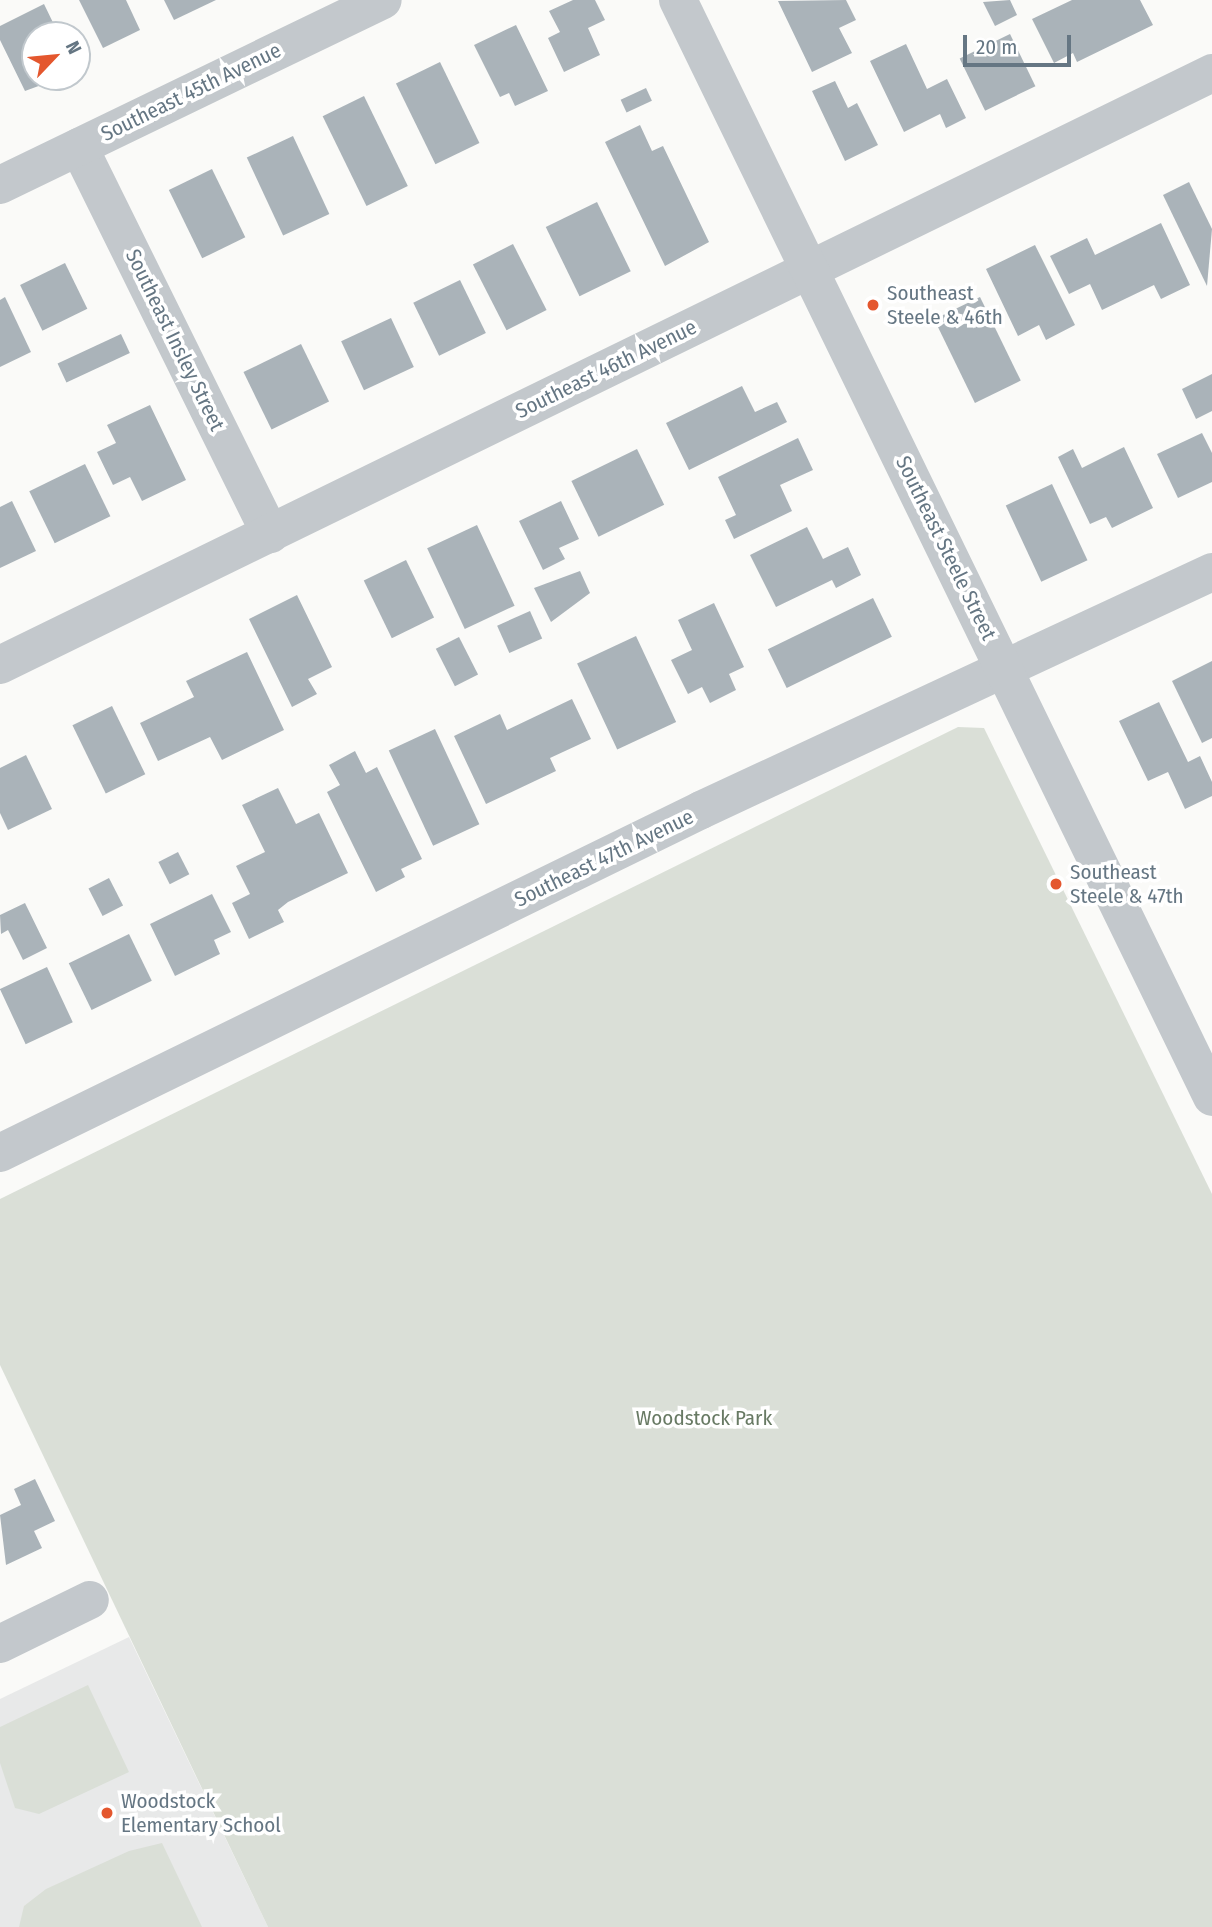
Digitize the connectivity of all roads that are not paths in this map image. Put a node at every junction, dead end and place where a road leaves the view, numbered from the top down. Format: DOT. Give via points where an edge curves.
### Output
graph roads {
  1 [pos="383,0"];
  2 [pos="678,0"];
  3 [pos="1212,73"];
  4 [pos="79,147"];
  5 [pos="0,185"];
  6 [pos="810,268"];
  7 [pos="270,534"];
  8 [pos="1212,572"];
  9 [pos="0,665"];
  10 [pos="1004,666"];
  11 [pos="1202,1051"];
  12 [pos="1212,1097"];
  13 [pos="0,1153"];
  14 [pos="90,1600"];
  15 [pos="0,1644"];
  1 -- 4 [label="street, Southeast 45th Avenue"];
  2 -- 6 [label="street, Southeast Steele Street"];
  3 -- 6 [label="street, Southeast 46th Avenue"];
  4 -- 5 [label="street, Southeast 45th Avenue"];
  4 -- 7 [label="street, Southeast Insley Street"];
  6 -- 7 [label="street, Southeast 46th Avenue"];
  6 -- 10 [label="street, Southeast Steele Street"];
  7 -- 9 [label="street, Southeast 46th Avenue"];
  8 -- 10 [label="street, Southeast 47th Avenue"];
  10 -- 11 [label="street, Southeast Steele Street"];
  10 -- 13 [label="street, Southeast 47th Avenue"];
  11 -- 12 [label="street, Southeast Steele Street"];
  14 -- 15 [label="street"];
}
